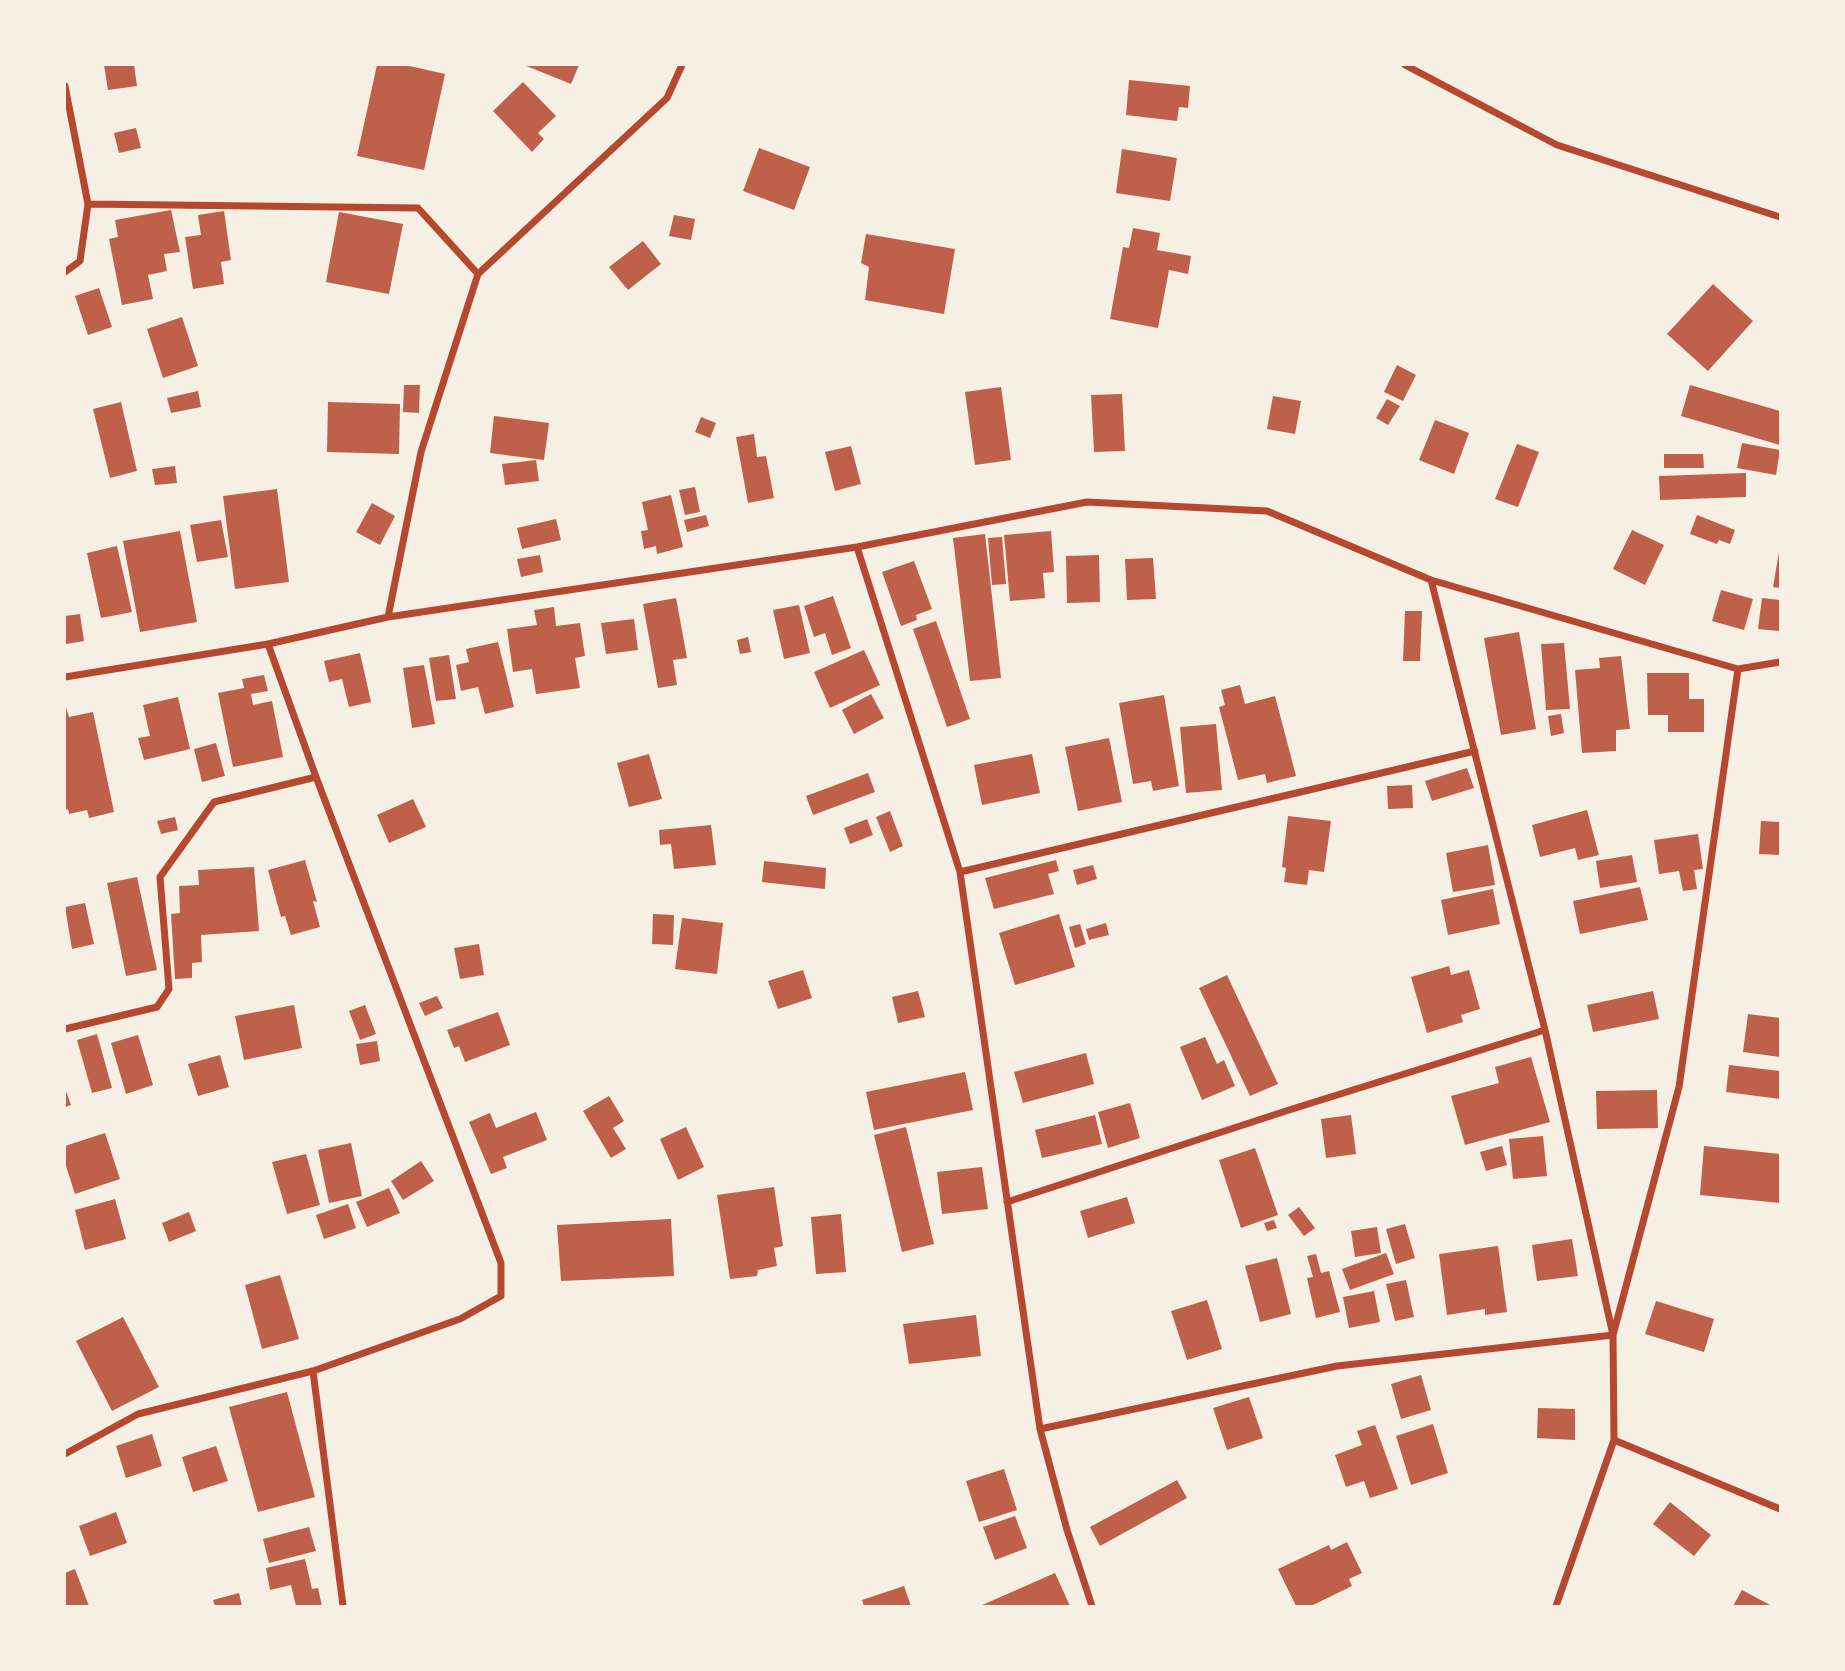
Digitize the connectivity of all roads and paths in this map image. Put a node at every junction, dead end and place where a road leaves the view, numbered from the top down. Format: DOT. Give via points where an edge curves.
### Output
graph roads {
  1 [pos="682,65"];
  2 [pos="1405,65"];
  3 [pos="65,86"];
  4 [pos="88,204"];
  5 [pos="1780,217"];
  6 [pos="65,272"];
  7 [pos="478,274"];
  8 [pos="857,547"];
  9 [pos="1431,580"];
  10 [pos="388,617"];
  11 [pos="268,644"];
  12 [pos="1780,662"];
  13 [pos="1738,669"];
  14 [pos="65,677"];
  15 [pos="1475,751"];
  16 [pos="316,777"];
  17 [pos="960,872"];
  18 [pos="65,1029"];
  19 [pos="1545,1030"];
  20 [pos="1007,1202"];
  21 [pos="1613,1335"];
  22 [pos="313,1371"];
  23 [pos="1040,1429"];
  24 [pos="1614,1440"];
  25 [pos="65,1454"];
  26 [pos="1780,1509"];
  27 [pos="344,1606"];
  28 [pos="1092,1606"];
  29 [pos="1556,1606"];
  1 -- 7 [label="street" via="667,98"];
  2 -- 5 [label="street" via="1557,145"];
  3 -- 4 [label="street"];
  4 -- 6 [label="street" via="80,261"];
  4 -- 7 [label="street" via="418,208"];
  7 -- 10 [label="street" via="421,452"];
  8 -- 9 [label="street" via="1087,502 1267,511"];
  8 -- 10 [label="street"];
  8 -- 17 [label="street"];
  9 -- 13 [label="street"];
  9 -- 15 [label="street"];
  10 -- 11 [label="street"];
  11 -- 14 [label="street"];
  11 -- 16 [label="street"];
  12 -- 13 [label="street"];
  13 -- 21 [label="street" via="1679,1087"];
  15 -- 17 [label="street"];
  15 -- 19 [label="street"];
  16 -- 18 [label="street" via="214,802 160,877 169,989 157,1007"];
  16 -- 22 [label="street" via="501,1263 501,1296 460,1319"];
  17 -- 20 [label="street"];
  19 -- 20 [label="street"];
  19 -- 21 [label="street"];
  20 -- 23 [label="street"];
  21 -- 23 [label="street" via="1337,1366"];
  21 -- 24 [label="street"];
  22 -- 25 [label="street" via="138,1414"];
  22 -- 27 [label="street"];
  23 -- 28 [label="street"];
  24 -- 26 [label="street"];
  24 -- 29 [label="street"];
}
